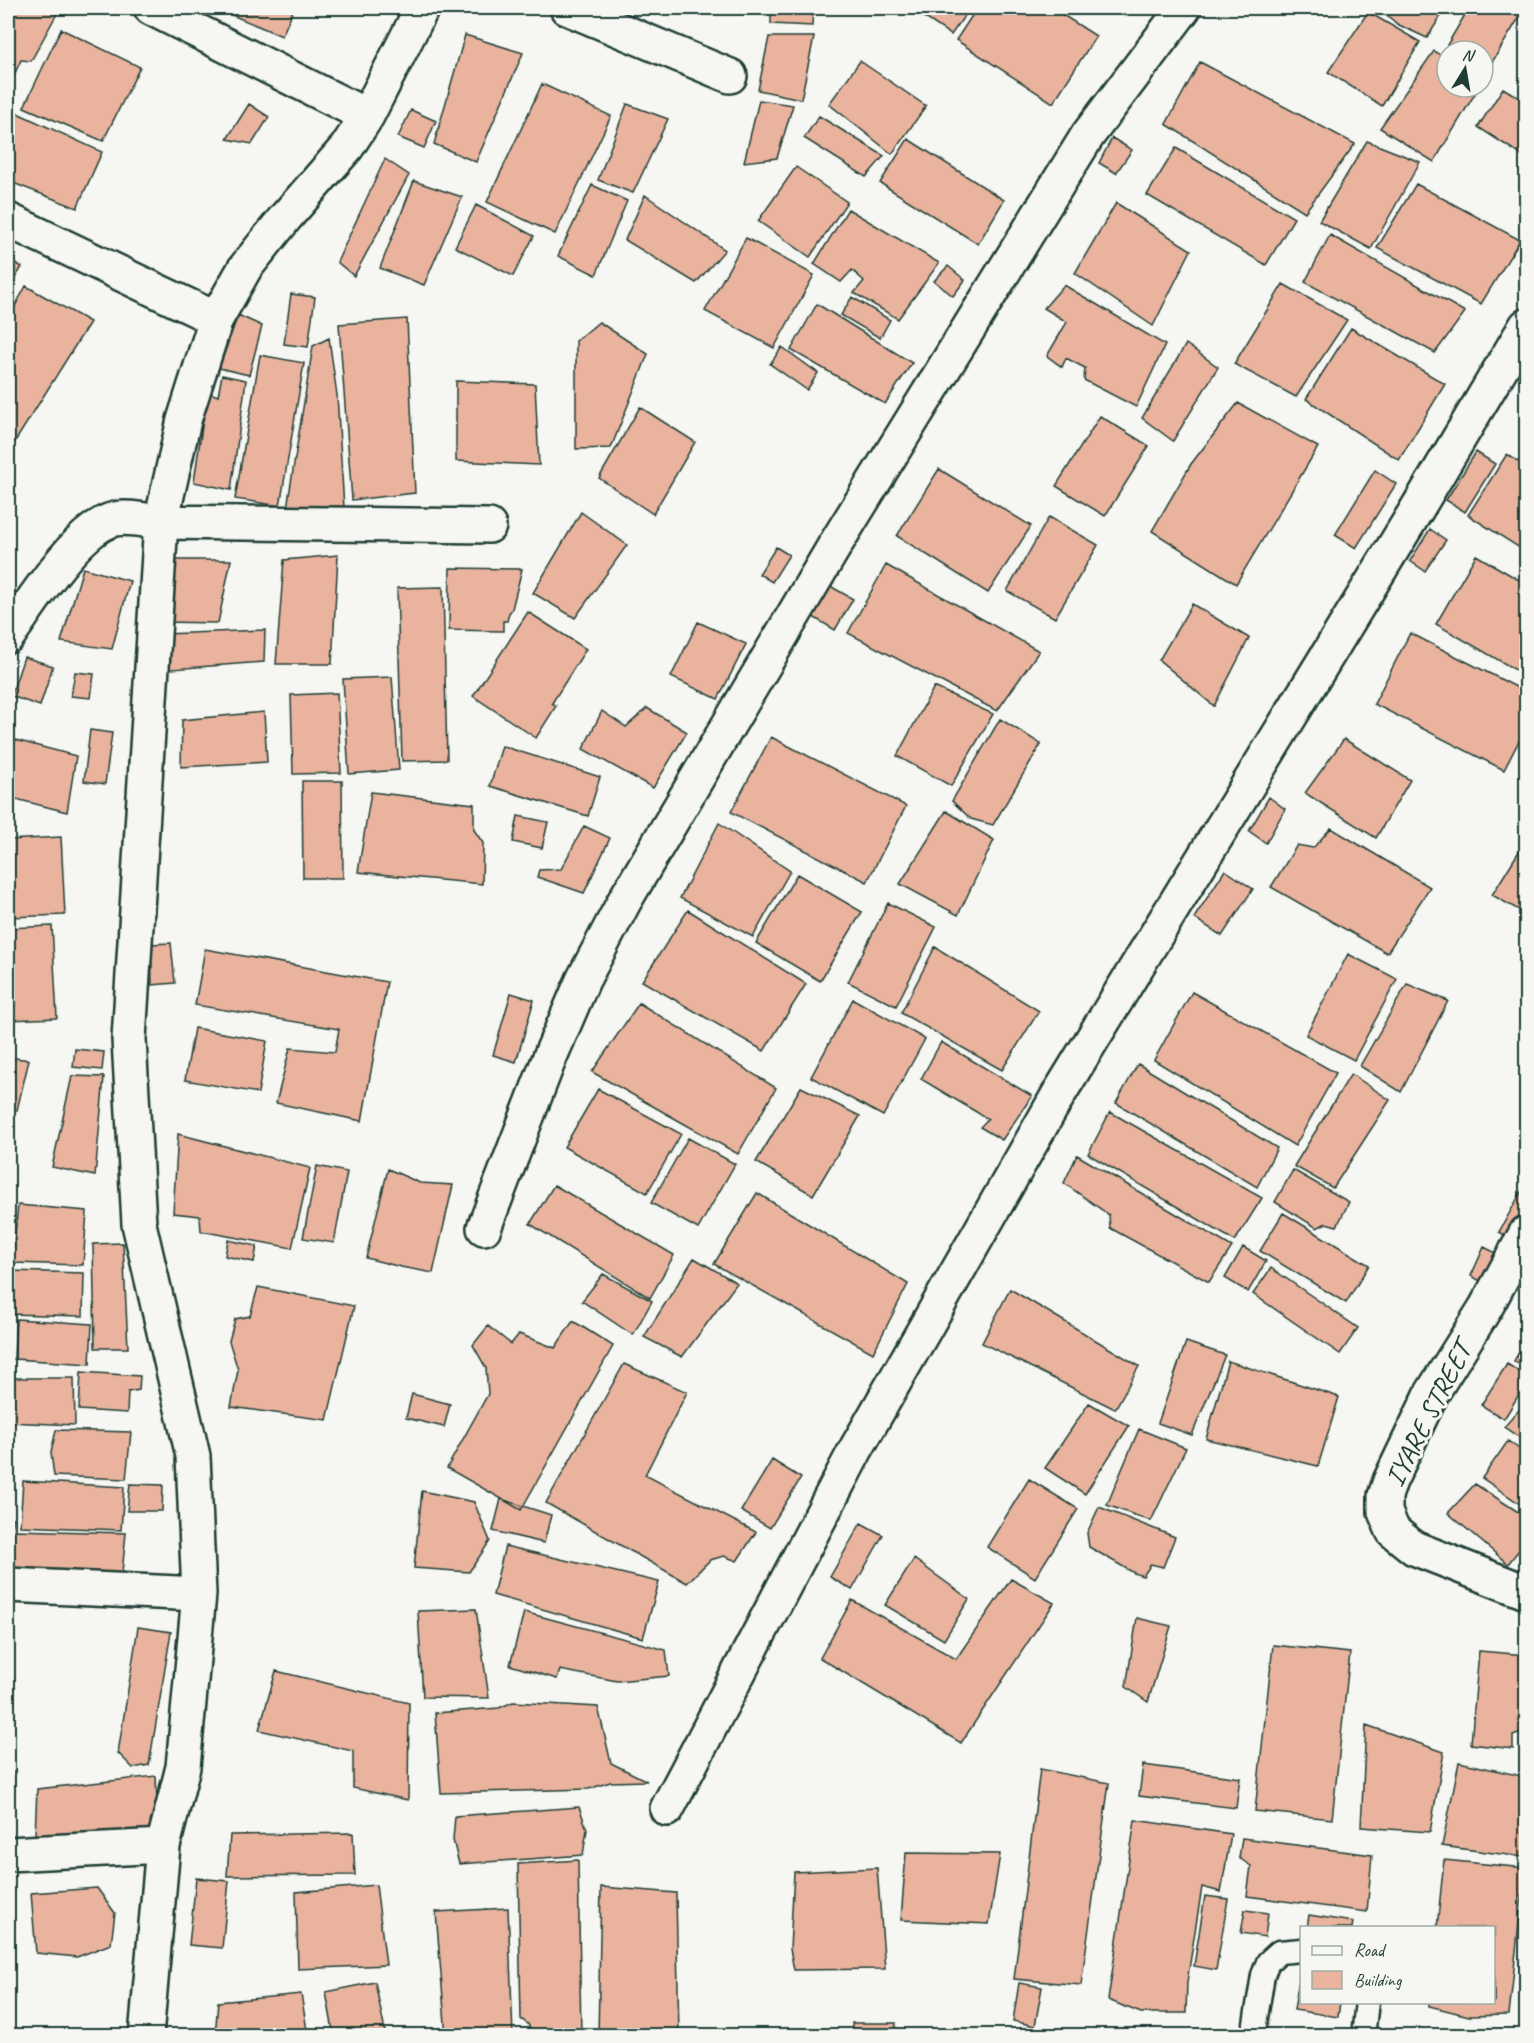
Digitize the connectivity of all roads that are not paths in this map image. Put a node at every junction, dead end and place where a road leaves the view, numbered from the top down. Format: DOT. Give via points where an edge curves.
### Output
graph roads {
  1 [pos="152,8"];
  2 [pos="422,8"];
  3 [pos="567,8"];
  4 [pos="1184,8"];
  5 [pos="730,76"];
  6 [pos="366,116"];
  7 [pos="8,220"];
  8 [pos="216,319"];
  9 [pos="1527,326"];
  10 [pos="161,522"];
  11 [pos="489,526"];
  12 [pos="8,636"];
  13 [pos="484,1228"];
  14 [pos="1527,1233"];
  15 [pos="8,1585"];
  16 [pos="1527,1592"];
  17 [pos="199,1594"];
  18 [pos="667,1809"];
  19 [pos="163,1846"];
  20 [pos="8,1854"];
  21 [pos="1300,1950"];
  22 [pos="1367,2004"];
  23 [pos="146,2036"];
  24 [pos="1253,2036"];
  25 [pos="1364,2036"];
  1 -- 6 [label="street"];
  2 -- 6 [label="street"];
  3 -- 5 [label="street"];
  4 -- 13 [label="street" via="1082,145 838,540 625,900 583,980"];
  6 -- 8 [label="street" via="341,154 245,268"];
  7 -- 8 [label="street"];
  8 -- 10 [label="street" via="184,420"];
  9 -- 18 [label="street" via="1060,1092 856,1449"];
  10 -- 11 [label="street"];
  10 -- 12 [label="street" via="115,519 89,533 75,544"];
  10 -- 17 [label="street" via="129,1039 140,1224 193,1456"];
  14 -- 16 [label="street, IYARE STREET" via="1432,1393 1385,1496 1385,1512 1393,1531 1414,1548"];
  15 -- 17 [label="street"];
  17 -- 19 [label="street" via="183,1767"];
  19 -- 20 [label="street"];
  19 -- 23 [label="street"];
  21 -- 24 [label="lane" via="1279,1952 1268,1962"];
  22 -- 25 [label="lane"];
}
